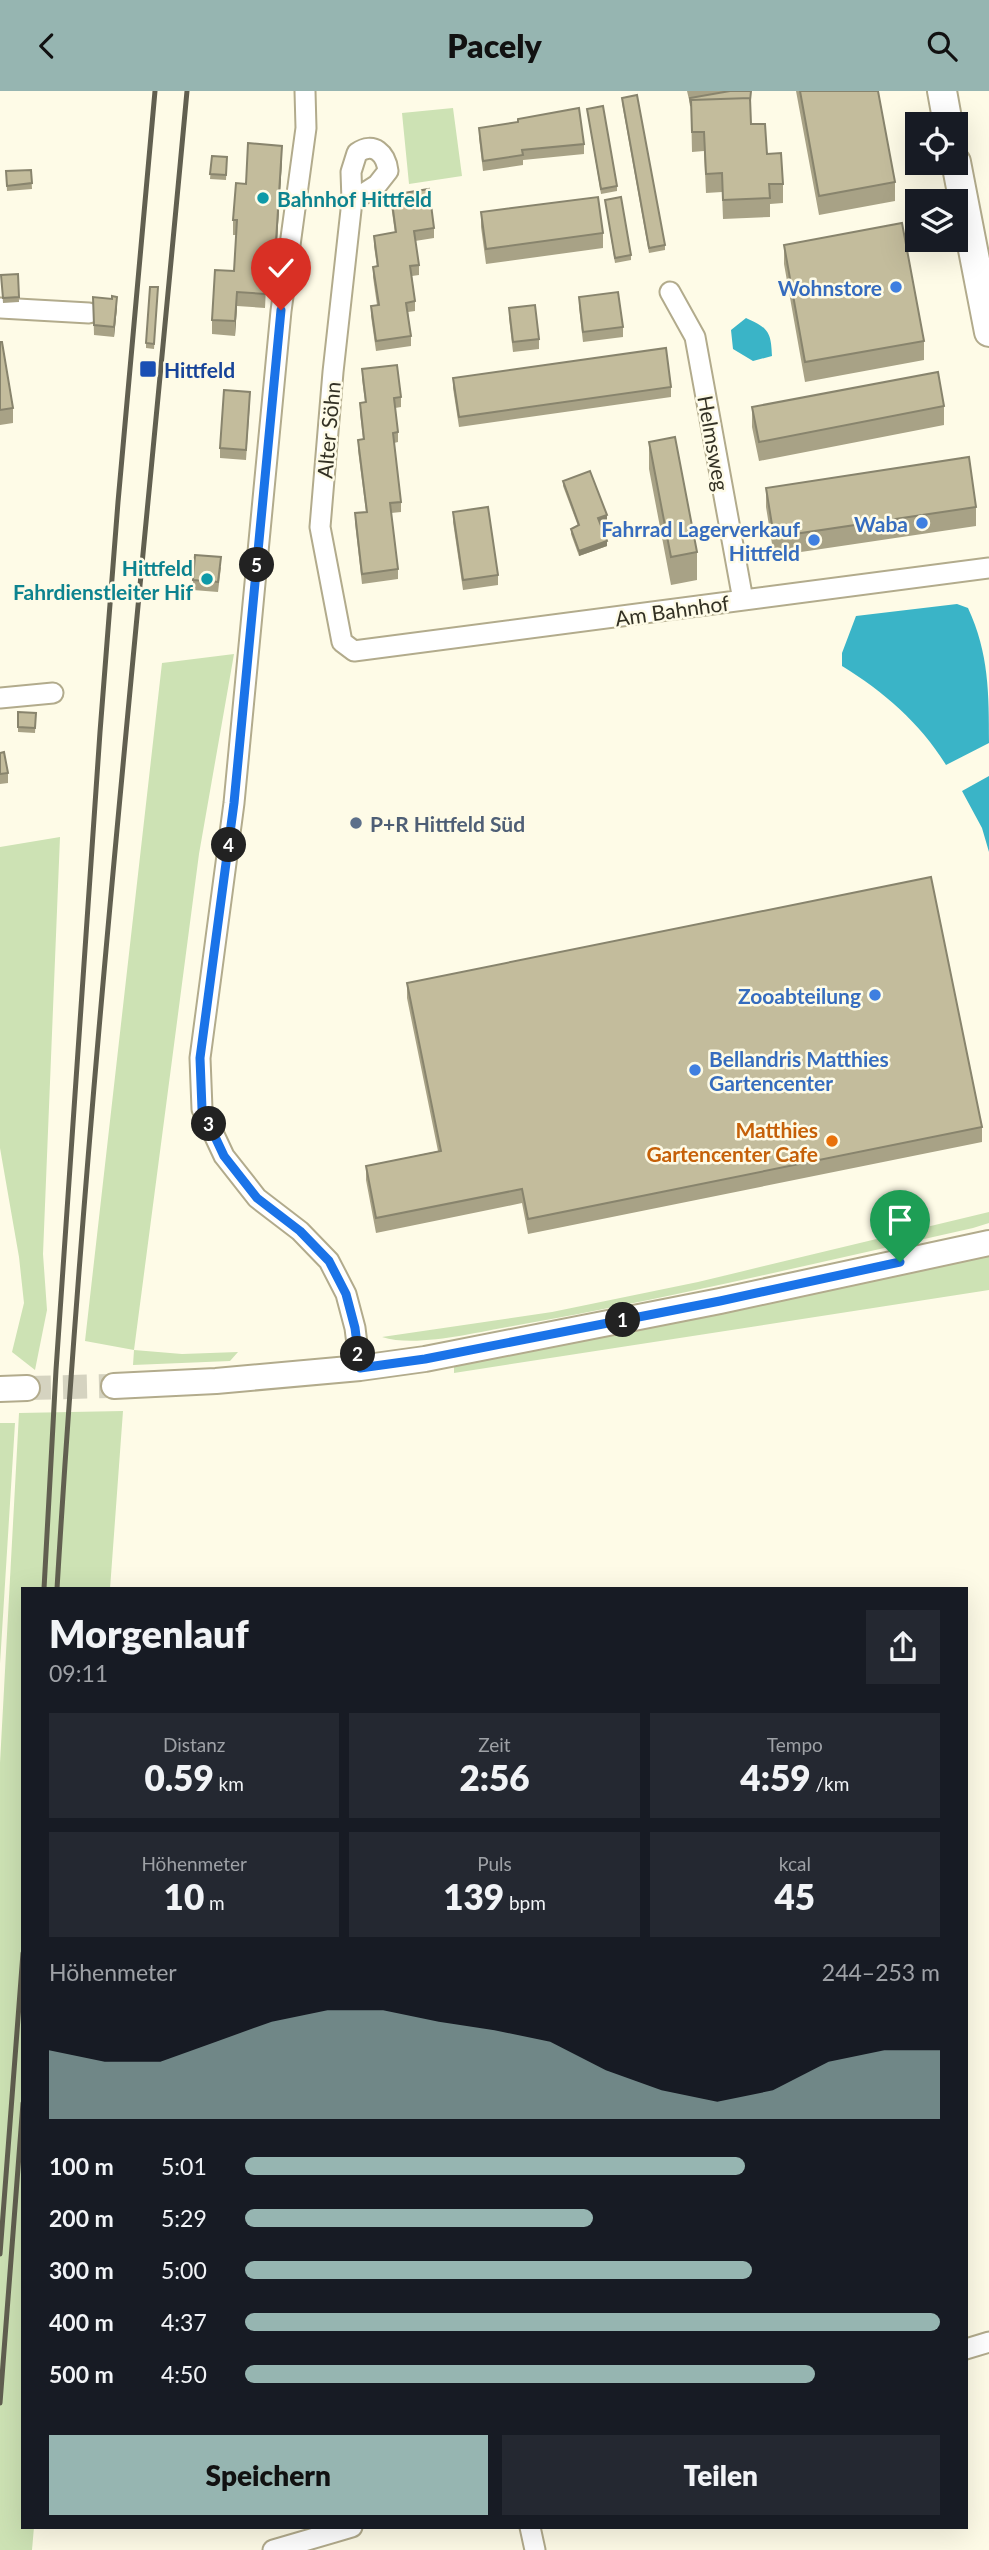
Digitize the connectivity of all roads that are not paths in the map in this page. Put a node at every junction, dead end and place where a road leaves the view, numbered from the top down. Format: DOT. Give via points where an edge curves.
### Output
graph roads {
  1 [pos="942,91"];
  2 [pos="306,92"];
  3 [pos="946,112"];
  4 [pos="959,175"];
  5 [pos="352,201"];
  6 [pos="670,292"];
  7 [pos="0,308"];
  8 [pos="89,313"];
  9 [pos="989,332"];
  10 [pos="989,568"];
  11 [pos="743,600"];
  12 [pos="354,651"];
  13 [pos="52,693"];
  14 [pos="0,698"];
  15 [pos="989,1243"];
  16 [pos="360,1368"];
  17 [pos="114,1386"];
  18 [pos="27,1388"];
  19 [pos="0,1389"];
  20 [pos="989,2342"];
  21 [pos="968,2348"];
  22 [pos="345,2529"];
  23 [pos="530,2529"];
  24 [pos="273,2550"];
  25 [pos="535,2550"];
  1 -- 3 [label="main road"];
  2 -- 16 [label="street" via="306,128 281,310 234,803 200,1058 202,1109 224,1156 257,1198 329,1261 346,1294"];
  4 -- 9 [label="main road"];
  5 -- 12 [label="street, Alter Söhn" via="320,527 342,642"];
  6 -- 11 [label="street, Helmsweg" via="695,337"];
  7 -- 8 [label="street"];
  10 -- 11 [label="street, Am Bahnhof"];
  11 -- 12 [label="street, Am Bahnhof"];
  13 -- 14 [label="street"];
  15 -- 16 [label="street" via="720,1301"];
  16 -- 17 [label="street"];
  18 -- 19 [label="street"];
  20 -- 21 [label="street"];
  22 -- 24 [label="street"];
  23 -- 25 [label="street"];
}
